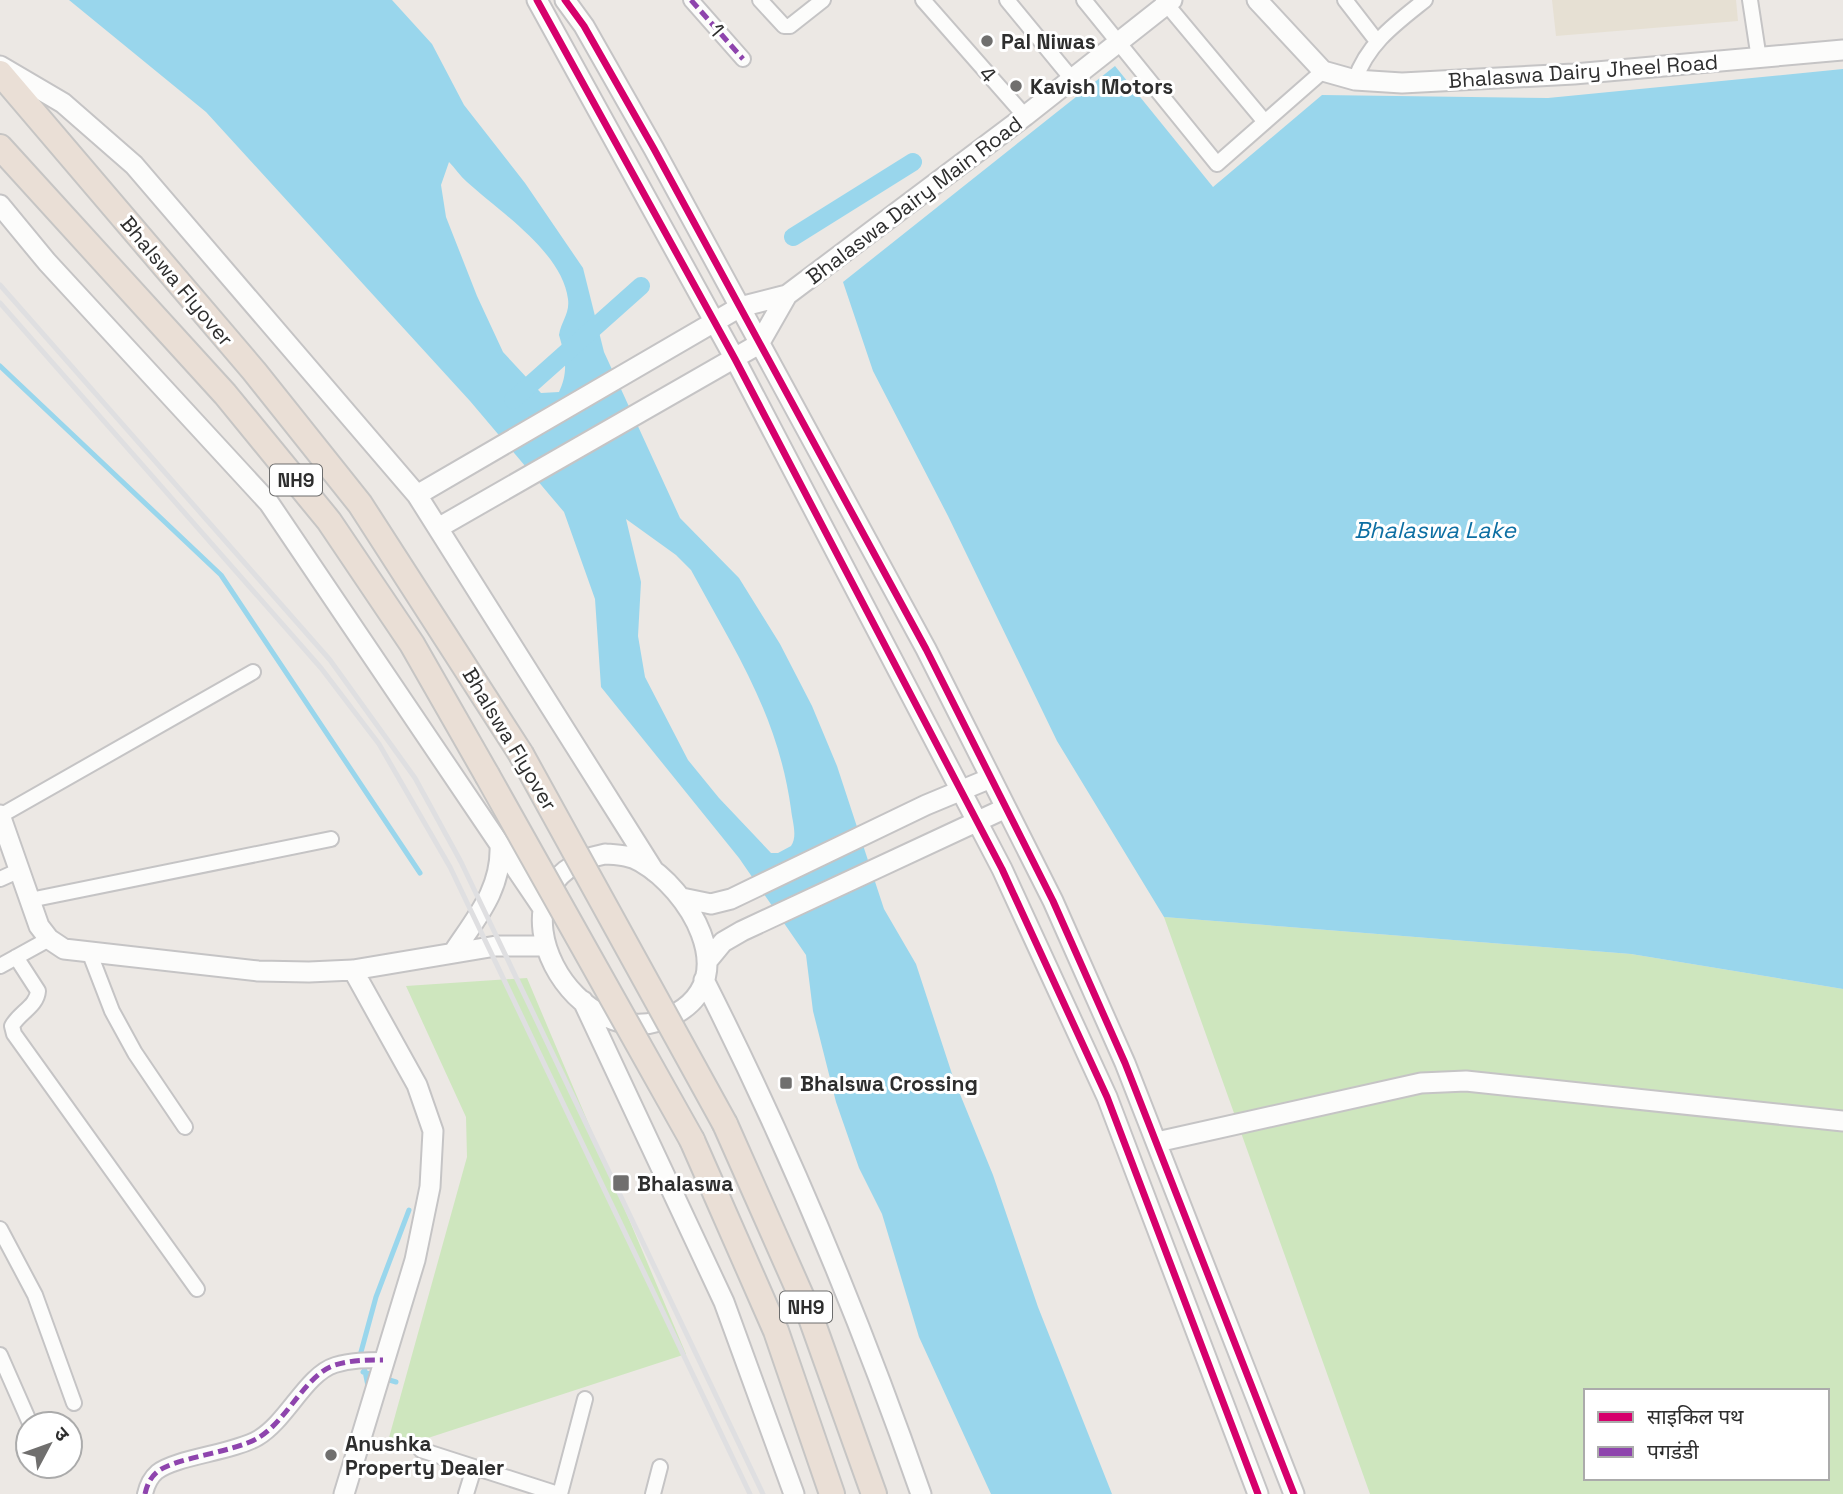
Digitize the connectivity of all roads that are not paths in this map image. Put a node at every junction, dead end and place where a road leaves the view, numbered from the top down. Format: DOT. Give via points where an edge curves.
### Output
graph roads {
  1 [pos="537,0"];
  2 [pos="565,0"];
  3 [pos="691,0"];
  4 [pos="760,0"];
  5 [pos="823,0"];
  6 [pos="923,0"];
  7 [pos="1007,0"];
  8 [pos="1083,0"];
  9 [pos="1256,0"];
  10 [pos="1345,0"];
  11 [pos="1425,0"];
  12 [pos="1751,0"];
  13 [pos="1167,2"];
  14 [pos="1376,40"];
  15 [pos="1118,43"];
  16 [pos="1843,50"];
  17 [pos="743,59"];
  18 [pos="1759,59"];
  19 [pos="0,66"];
  20 [pos="1323,71"];
  21 [pos="0,73"];
  22 [pos="1072,79"];
  23 [pos="1355,80"];
  24 [pos="1025,116"];
  25 [pos="1265,122"];
  26 [pos="0,147"];
  27 [pos="0,205"];
  28 [pos="787,295"];
  29 [pos="740,307"];
  30 [pos="713,322"];
  31 [pos="760,344"];
  32 [pos="735,359"];
  33 [pos="418,495"];
  34 [pos="438,528"];
  35 [pos="253,673"];
  36 [pos="991,778"];
  37 [pos="961,791"];
  38 [pos="1006,807"];
  39 [pos="0,815"];
  40 [pos="976,821"];
  41 [pos="331,839"];
  42 [pos="4,841"];
  43 [pos="500,845"];
  44 [pos="20,870"];
  45 [pos="654,871"];
  46 [pos="0,879"];
  47 [pos="682,898"];
  48 [pos="30,900"];
  49 [pos="542,907"];
  50 [pos="49,939"];
  51 [pos="545,946"];
  52 [pos="453,953"];
  53 [pos="89,954"];
  54 [pos="16,957"];
  55 [pos="709,959"];
  56 [pos="0,966"];
  57 [pos="352,970"];
  58 [pos="705,980"];
  59 [pos="583,1001"];
  60 [pos="1843,1121"];
  61 [pos="185,1127"];
  62 [pos="1157,1143"];
  63 [pos="0,1229"];
  64 [pos="197,1289"];
  65 [pos="0,1355"];
  66 [pos="380,1371"];
  67 [pos="585,1399"];
  68 [pos="74,1403"];
  69 [pos="24,1410"];
  70 [pos="421,1450"];
  71 [pos="474,1468"];
  72 [pos="660,1468"];
  73 [pos="1292,1490"];
  74 [pos="145,1494"];
  75 [pos="344,1494"];
  76 [pos="466,1494"];
  77 [pos="559,1494"];
  78 [pos="653,1494"];
  79 [pos="794,1494"];
  80 [pos="832,1494"];
  81 [pos="874,1494"];
  82 [pos="921,1494"];
  83 [pos="1258,1494"];
  84 [pos="1270,1494"];
  1 -- 30 [label="street"];
  2 -- 29 [label="street" via="584,26"];
  3 -- 17 [label="street, 1"];
  4 -- 5 [label="street" via="784,26"];
  6 -- 24 [label="street, 4"];
  7 -- 22 [label="street"];
  8 -- 15 [label="street"];
  9 -- 20 [label="street"];
  10 -- 14 [label="street"];
  11 -- 14 [label="street"];
  12 -- 18 [label="street"];
  13 -- 15 [label="street, Bhalaswa Dairy Main Road"];
  13 -- 25 [label="street"];
  14 -- 23 [label="street"];
  15 -- 22 [label="street, Bhalaswa Dairy Main Road"];
  15 -- 25 [label="street" via="1217,164"];
  16 -- 18 [label="street, Bhalaswa Dairy Jheel Road"];
  18 -- 23 [label="street, Bhalaswa Dairy Jheel Road" via="1402,83"];
  19 -- 33 [label="street" via="63,103 134,165"];
  20 -- 23 [label="street, Bhalaswa Dairy Jheel Road"];
  20 -- 25 [label="street"];
  21 -- 81 [label="highway, Bhalswa Flyover / NH9, bridge" via="254,371 360,504 522,754 725,1124 811,1318"];
  22 -- 24 [label="street, Bhalaswa Dairy Main Road"];
  24 -- 28 [label="street, Bhalaswa Dairy Main Road"];
  26 -- 80 [label="highway, Bhalswa Flyover / NH9, bridge" via="225,394 329,521 412,644 692,1140 776,1331"];
  27 -- 43 [label="street" via="269,503"];
  28 -- 29 [label="street"];
  28 -- 31 [label="street"];
  29 -- 30 [label="street"];
  29 -- 31 [label="street"];
  30 -- 32 [label="street"];
  30 -- 33 [label="street"];
  31 -- 32 [label="street"];
  31 -- 36 [label="street"];
  32 -- 34 [label="street"];
  32 -- 37 [label="street"];
  33 -- 34 [label="street"];
  34 -- 45 [label="street"];
  35 -- 39 [label="street"];
  36 -- 37 [label="street"];
  36 -- 38 [label="street"];
  37 -- 40 [label="street"];
  37 -- 47 [label="street" via="731,899 711,904"];
  38 -- 40 [label="street"];
  38 -- 62 [label="street" via="1053,901"];
  39 -- 42 [label="street"];
  40 -- 55 [label="street" via="742,931 723,942"];
  40 -- 83 [label="street" via="1107,1097"];
  41 -- 48 [label="street"];
  42 -- 44 [label="street"];
  43 -- 49 [label="street"];
  43 -- 52 [label="street" via="501,864 493,893"];
  44 -- 46 [label="street"];
  44 -- 48 [label="street"];
  45 -- 47 [label="street"];
  45 -- 49 [label="street" via="623,855 588,857 558,876"];
  47 -- 55 [label="street"];
  48 -- 50 [label="street"];
  49 -- 51 [label="street" via="540,927"];
  50 -- 53 [label="street" via="64,949"];
  50 -- 54 [label="street"];
  51 -- 52 [label="street" via="496,946"];
  51 -- 59 [label="street" via="561,976"];
  52 -- 57 [label="street"];
  53 -- 57 [label="street" via="258,971"];
  53 -- 61 [label="street" via="118,1022"];
  54 -- 56 [label="street"];
  54 -- 64 [label="street" via="38,991 33,1004 16,1017 13,1034"];
  55 -- 58 [label="street"];
  57 -- 66 [label="street" via="417,1085 433,1131 430,1187 415,1260"];
  58 -- 59 [label="street" via="682,1010 648,1025 611,1020"];
  58 -- 82 [label="street" via="770,1111 833,1258"];
  59 -- 79 [label="street" via="724,1302"];
  60 -- 62 [label="street" via="1466,1081 1421,1083"];
  62 -- 73 [label="street"];
  63 -- 68 [label="street" via="35,1295"];
  65 -- 69 [label="street"];
  66 -- 74 [label="street" via="356,1361 334,1365 259,1437 160,1469 150,1478"];
  66 -- 75 [label="street"];
  67 -- 77 [label="street"];
  70 -- 71 [label="street"];
  71 -- 76 [label="street"];
  71 -- 77 [label="street"];
  72 -- 78 [label="street"];
  73 -- 84 [label="street"];
}
